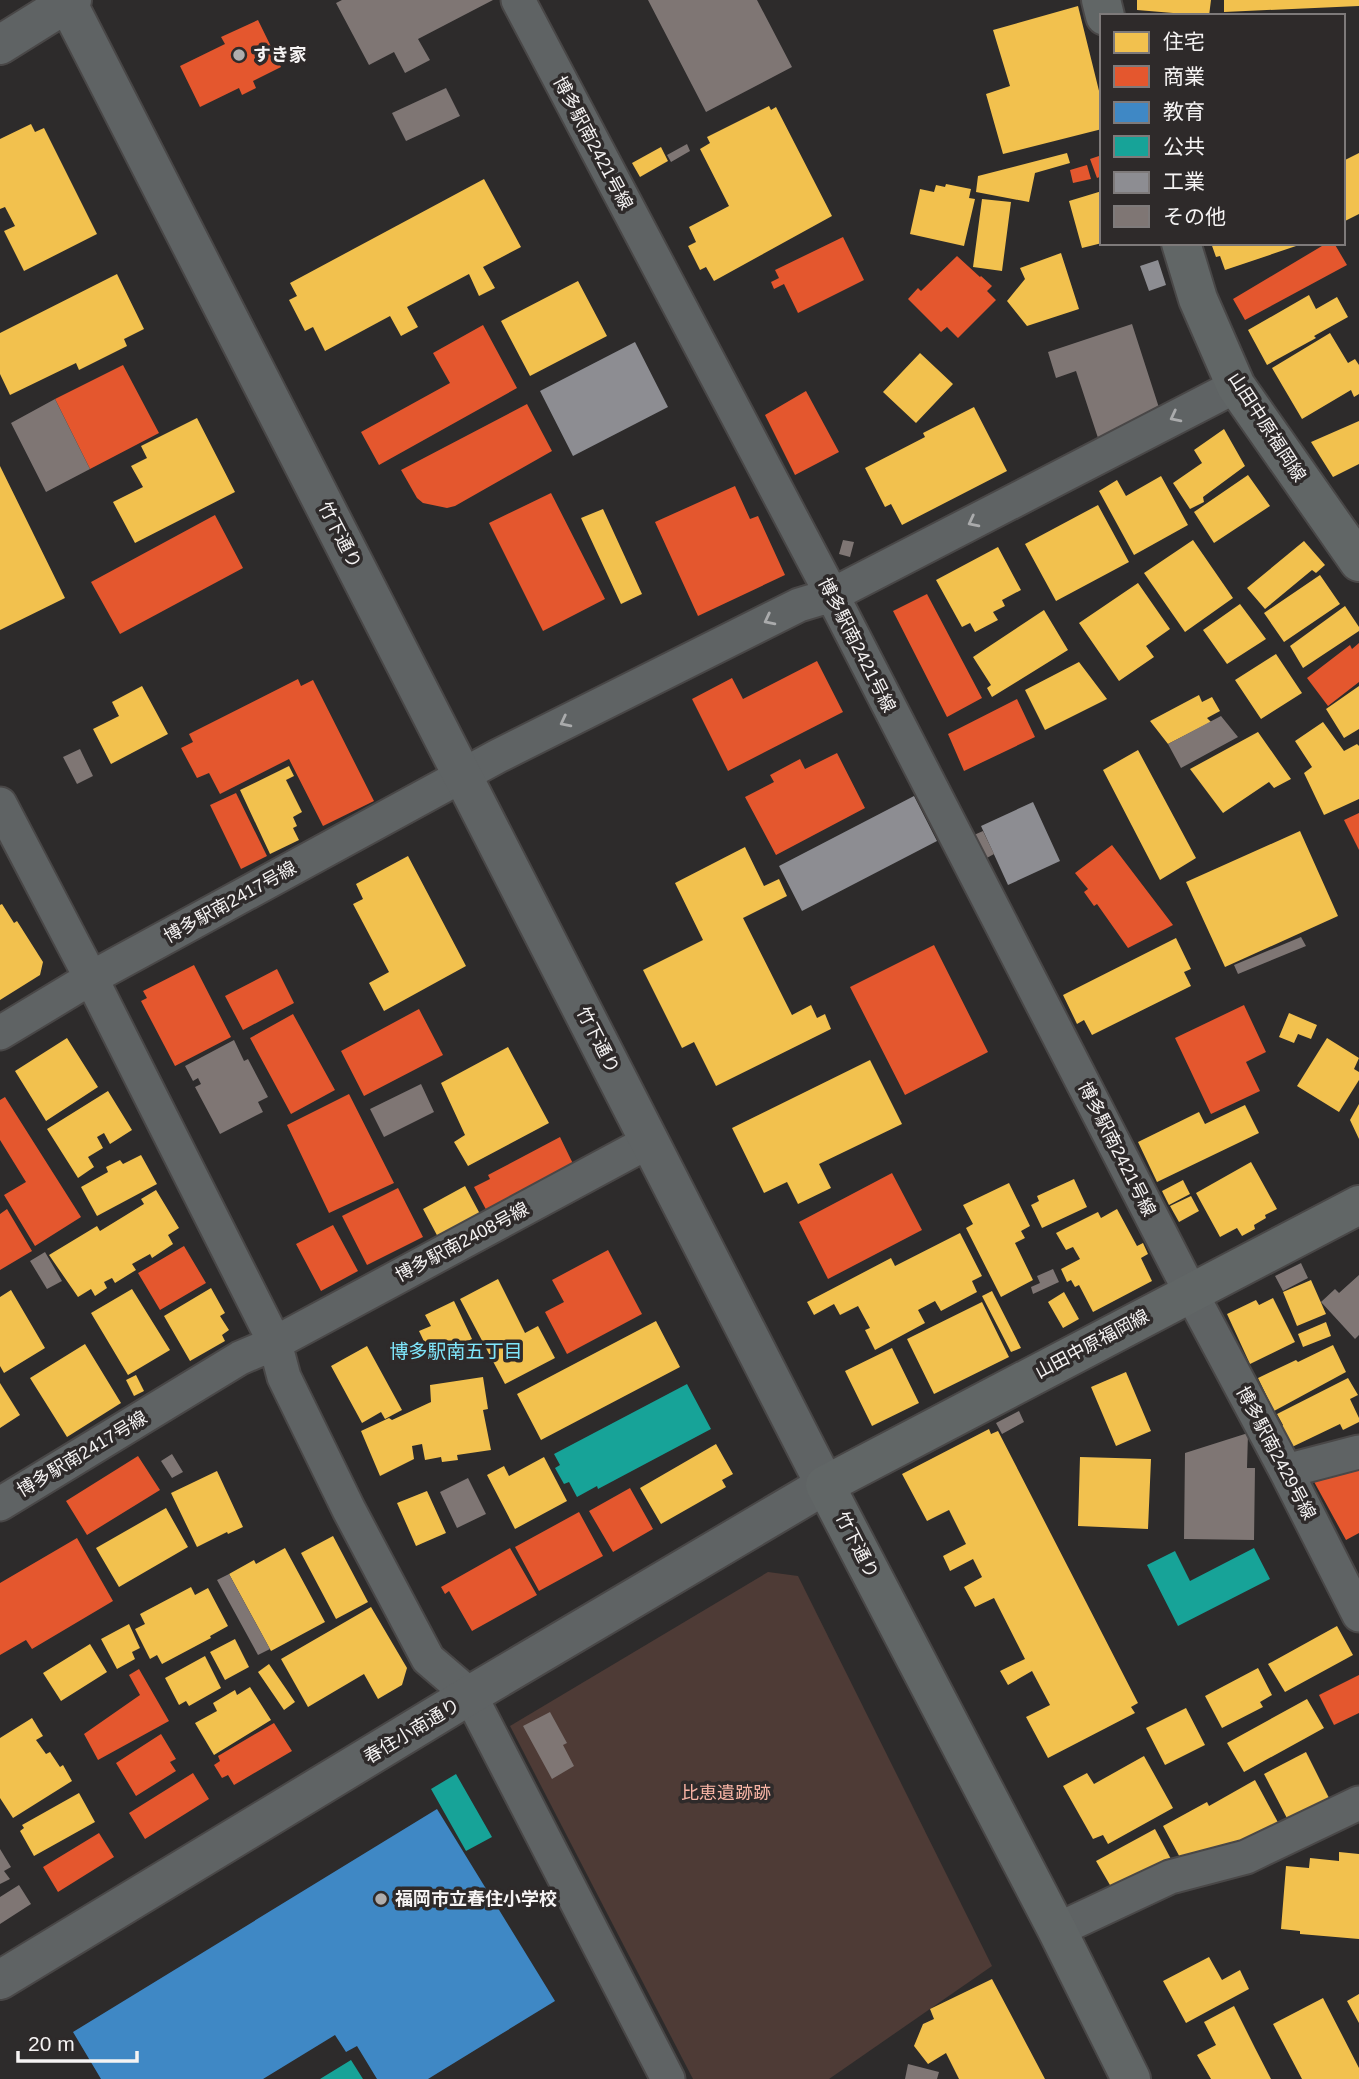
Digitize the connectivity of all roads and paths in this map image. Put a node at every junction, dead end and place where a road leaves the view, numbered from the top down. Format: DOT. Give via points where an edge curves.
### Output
graph roads {
  1 [pos="518,0"];
  2 [pos="69,1"];
  3 [pos="0,45"];
  4 [pos="1182,245"];
  5 [pos="1236,386"];
  6 [pos="1359,562"];
  7 [pos="832,595"];
  8 [pos="463,776"];
  9 [pos="0,804"];
  10 [pos="91,978"];
  11 [pos="0,1033"];
  12 [pos="650,1141"];
  13 [pos="1359,1205"];
  14 [pos="1191,1293"];
  15 [pos="275,1343"];
  16 [pos="1359,1452"];
  17 [pos="1286,1471"];
  18 [pos="825,1485"];
  19 [pos="0,1504"];
  20 [pos="1359,1615"];
  21 [pos="470,1695"];
  22 [pos="1359,1803"];
  23 [pos="1057,1930"];
  24 [pos="0,1980"];
  25 [pos="668,2079"];
  26 [pos="1131,2079"];
  1 -- 7 [label="street, 博多駅南2421号線"];
  2 -- 3 [label="street"];
  2 -- 8 [label="street, 竹下通り"];
  4 -- 5 [label="main road, 山田中原福岡線" via="1198,299"];
  5 -- 6 [label="main road, 山田中原福岡線"];
  5 -- 7 [label="street, 博多駅南2417号線, one-way"];
  7 -- 8 [label="street, 博多駅南2417号線, one-way" via="799,605"];
  7 -- 14 [label="street, 博多駅南2421号線"];
  8 -- 10 [label="street, 博多駅南2417号線"];
  8 -- 12 [label="street, 竹下通り"];
  9 -- 10 [label="street"];
  10 -- 11 [label="street, 博多駅南2417号線"];
  10 -- 15 [label="street"];
  12 -- 15 [label="street, 博多駅南2408号線"];
  12 -- 18 [label="street, 竹下通り"];
  13 -- 14 [label="main road, 山田中原福岡線"];
  14 -- 17 [label="street, 博多駅南2429号線"];
  14 -- 18 [label="main road, 山田中原福岡線"];
  15 -- 19 [label="street, 博多駅南2417号線" via="240,1358"];
  15 -- 21 [label="street" via="284,1377 325,1462 428,1658"];
  16 -- 17 [label="street"];
  17 -- 20 [label="street, 博多駅南2429号線"];
  18 -- 21 [label="street, 春住小南通り"];
  18 -- 23 [label="main road, 竹下通り"];
  21 -- 24 [label="street, 春住小南通り"];
  21 -- 25 [label="street"];
  22 -- 23 [label="street" via="1247,1857 1170,1877"];
  23 -- 26 [label="main road, 竹下通り"];
}
